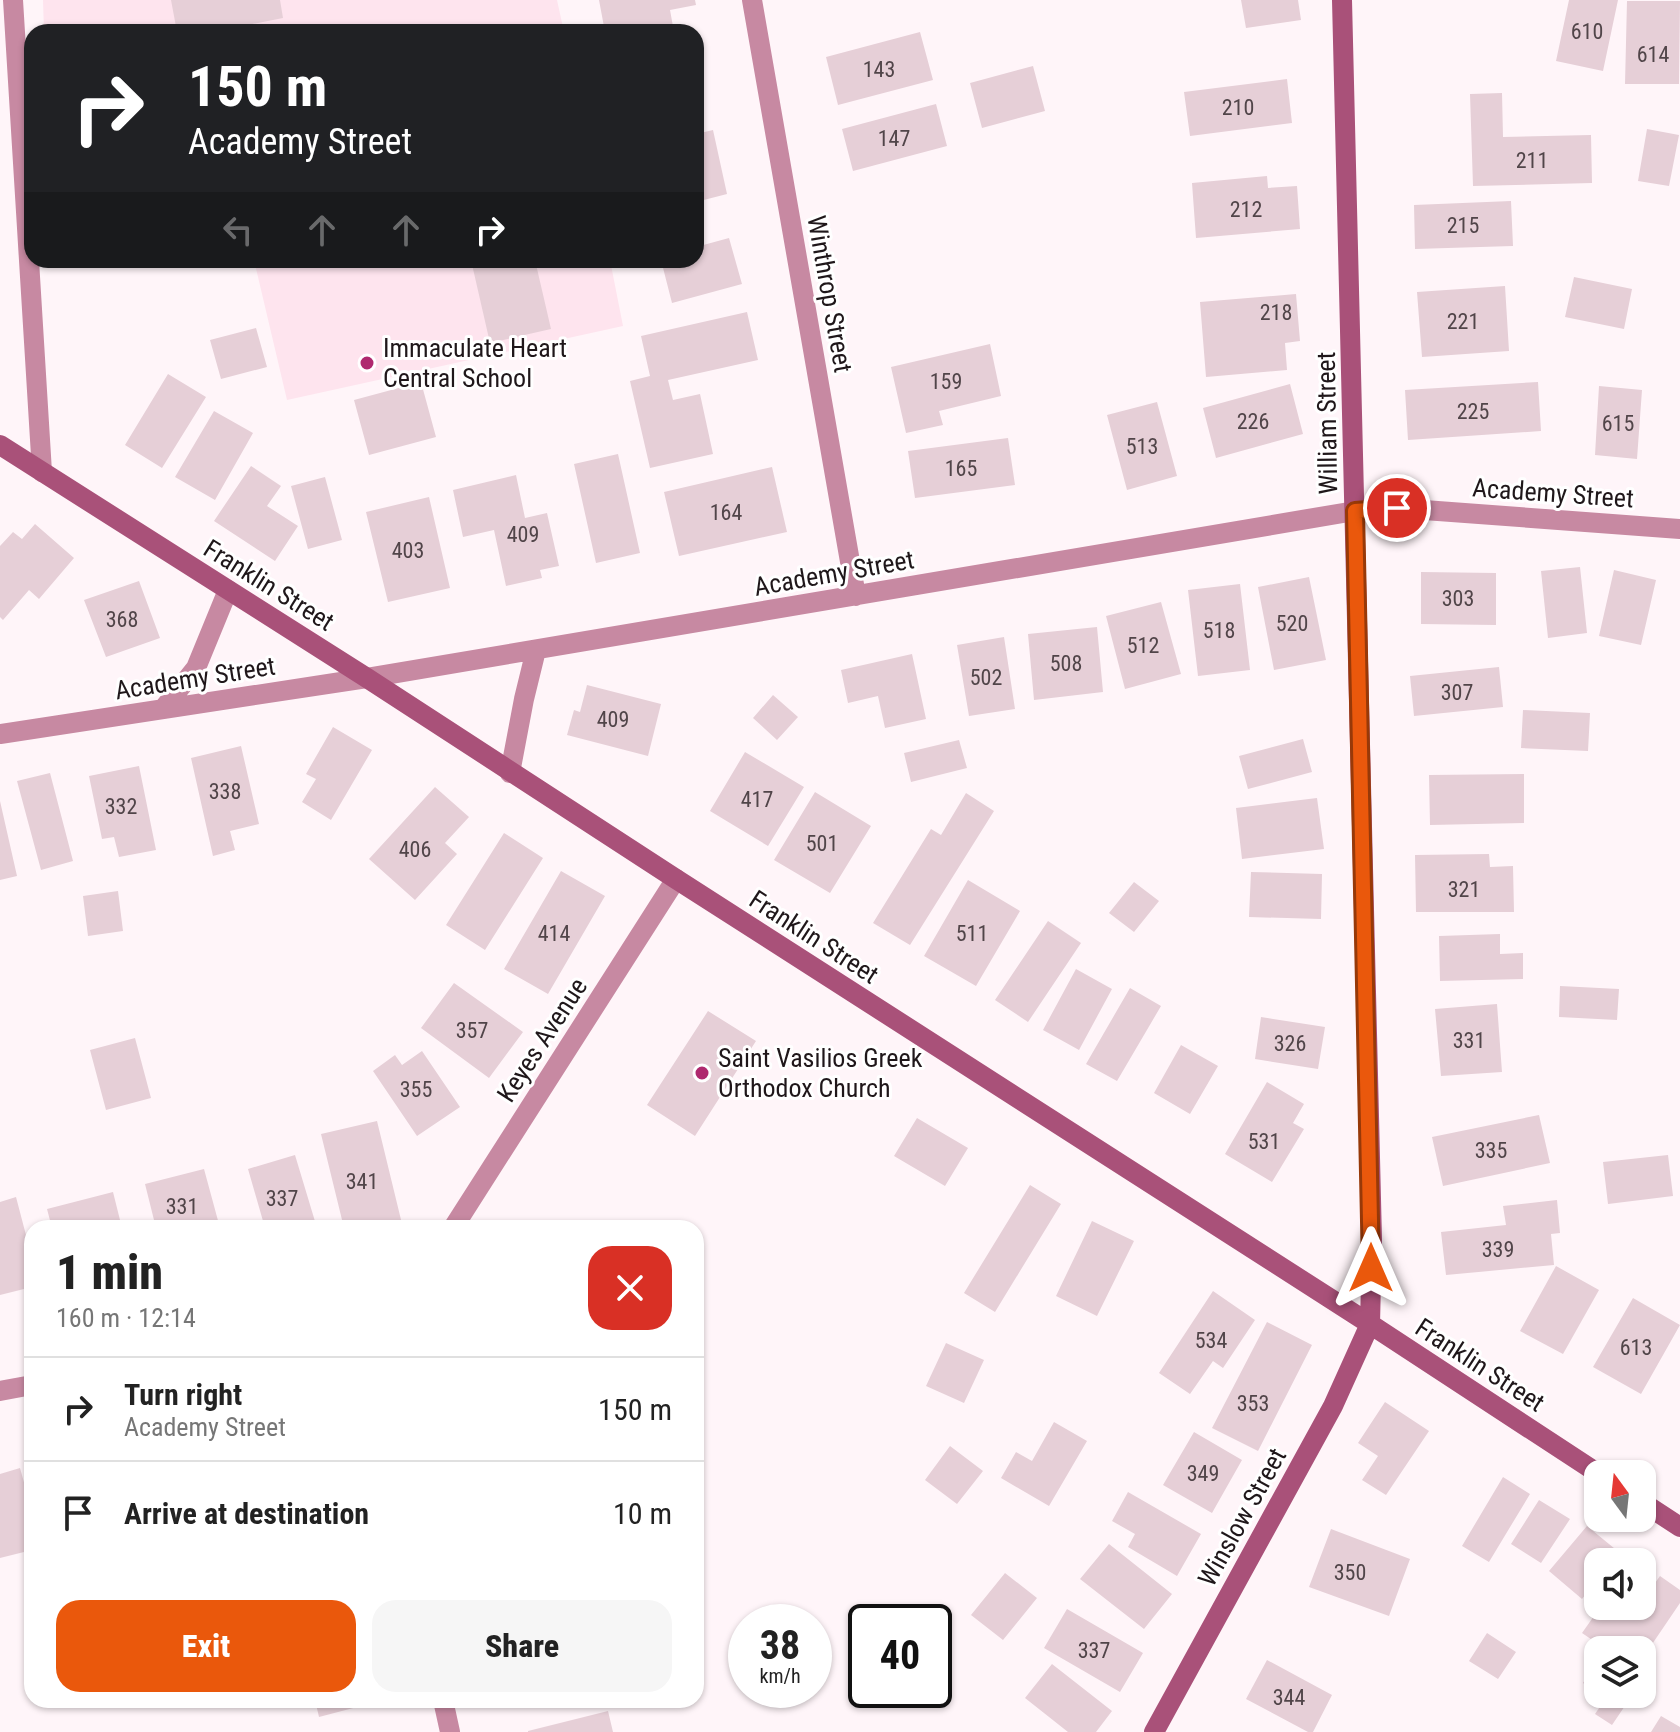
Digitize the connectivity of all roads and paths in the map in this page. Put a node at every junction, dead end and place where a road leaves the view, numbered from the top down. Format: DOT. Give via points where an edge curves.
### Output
graph roads {
  1 [pos="13,0"];
  2 [pos="752,0"];
  3 [pos="1342,0"];
  4 [pos="24,179"];
  5 [pos="29,268"];
  6 [pos="0,445"];
  7 [pos="42,472"];
  8 [pos="1355,511"];
  9 [pos="1680,529"];
  10 [pos="228,590"];
  11 [pos="856,596"];
  12 [pos="536,650"];
  13 [pos="367,678"];
  14 [pos="163,709"];
  15 [pos="0,734"];
  16 [pos="510,773"];
  17 [pos="676,879"];
  18 [pos="458,1220"];
  19 [pos="1370,1324"];
  20 [pos="24,1386"];
  21 [pos="0,1391"];
  22 [pos="1584,1464"];
  23 [pos="1656,1511"];
  24 [pos="1680,1527"];
  25 [pos="445,1708"];
  26 [pos="450,1732"];
  27 [pos="1154,1732"];
  1 -- 4 [label="street"];
  2 -- 11 [label="street, Winthrop Street"];
  3 -- 8 [label="street, William Street"];
  5 -- 7 [label="street"];
  6 -- 7 [label="street, Franklin Street"];
  7 -- 10 [label="street, Franklin Street"];
  8 -- 9 [label="street, Academy Street" via="1397,508"];
  8 -- 11 [label="street, Academy Street"];
  8 -- 19 [label="street, William Street"];
  10 -- 13 [label="street, Franklin Street"];
  10 -- 14 [label="street" via="196,668"];
  11 -- 12 [label="street, Academy Street"];
  12 -- 13 [label="street, Academy Street"];
  12 -- 16 [label="street"];
  13 -- 14 [label="street, Academy Street"];
  13 -- 16 [label="street, Franklin Street"];
  14 -- 15 [label="street, Academy Street"];
  16 -- 17 [label="street, Franklin Street"];
  17 -- 18 [label="street, Keyes Avenue"];
  17 -- 19 [label="street, Franklin Street"];
  19 -- 22 [label="street, Franklin Street"];
  19 -- 27 [label="street, Winslow Street" via="1333,1406"];
  20 -- 21 [label="street"];
  23 -- 24 [label="street"];
  25 -- 26 [label="street"];
}
